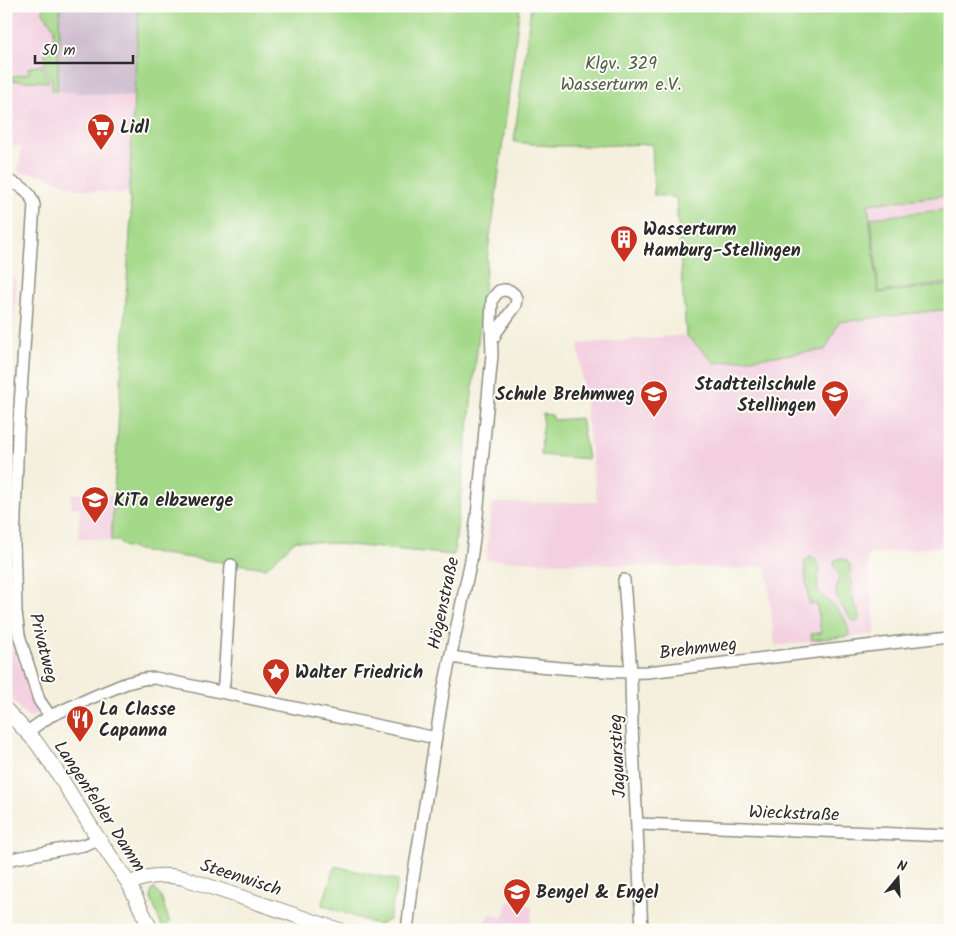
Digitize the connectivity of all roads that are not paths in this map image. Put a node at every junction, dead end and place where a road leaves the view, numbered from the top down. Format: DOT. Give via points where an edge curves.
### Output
graph roads {
  1 [pos="6,181"];
  2 [pos="492,341"];
  3 [pos="231,565"];
  4 [pos="624,580"];
  5 [pos="950,636"];
  6 [pos="450,657"];
  7 [pos="631,672"];
  8 [pos="222,692"];
  9 [pos="6,710"];
  10 [pos="50,716"];
  11 [pos="28,732"];
  12 [pos="436,738"];
  13 [pos="638,824"];
  14 [pos="950,836"];
  15 [pos="98,840"];
  16 [pos="6,860"];
  17 [pos="129,884"];
  18 [pos="151,930"];
  19 [pos="339,930"];
  20 [pos="406,930"];
  21 [pos="642,930"];
  1 -- 10 [label="street, Privatweg" via="29,193 34,205 18,434 14,537 16,612 19,635 39,700"];
  2 -- 6 [label="street, Högenstraße" via="477,516"];
  3 -- 8 [label="street"];
  4 -- 7 [label="street, Jaguarstieg"];
  5 -- 7 [label="street, Brehmweg"];
  6 -- 7 [label="street, Brehmweg"];
  6 -- 12 [label="street, Högenstraße"];
  7 -- 13 [label="street, Jaguarstieg"];
  8 -- 10 [label="street" via="150,678 128,683"];
  8 -- 12 [label="street"];
  9 -- 11 [label="street, Langenfelder Damm"];
  10 -- 11 [label="street"];
  11 -- 15 [label="street, Langenfelder Damm" via="57,772"];
  12 -- 20 [label="street, Högenstraße"];
  13 -- 14 [label="street, Wieckstraße"];
  13 -- 21 [label="street, Jaguarstieg"];
  15 -- 16 [label="street"];
  15 -- 17 [label="street, Langenfelder Damm"];
  17 -- 18 [label="street, Langenfelder Damm"];
  17 -- 19 [label="street, Steenwisch" via="144,878 176,876"];
}
